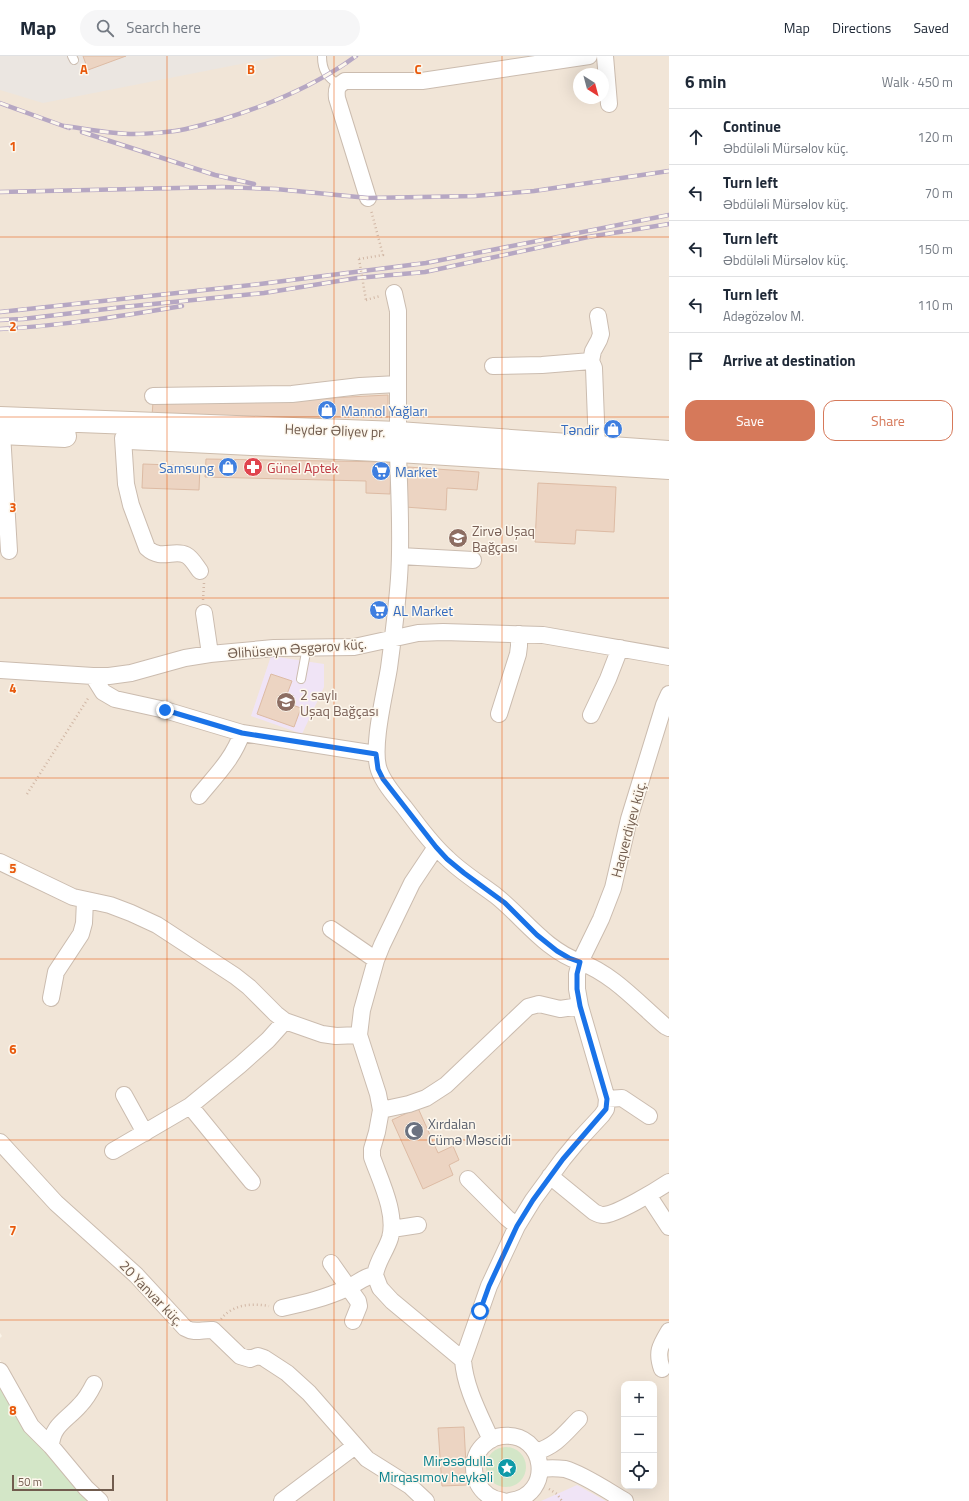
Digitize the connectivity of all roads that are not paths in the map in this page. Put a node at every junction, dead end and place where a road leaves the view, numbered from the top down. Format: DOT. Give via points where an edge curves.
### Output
graph roads {
  1 [pos="322,56"];
  2 [pos="589,56"];
  3 [pos="605,56"];
  4 [pos="606,68"];
  5 [pos="339,84"];
  6 [pos="368,198"];
  7 [pos="394,293"];
  8 [pos="598,316"];
  9 [pos="591,361"];
  10 [pos="493,366"];
  11 [pos="398,384"];
  12 [pos="153,396"];
  13 [pos="1,428"];
  14 [pos="123,438"];
  15 [pos="398,442"];
  16 [pos="597,447"];
  17 [pos="669,452"];
  18 [pos="669,468"];
  19 [pos="9,551"];
  20 [pos="400,556"];
  21 [pos="473,560"];
  22 [pos="200,571"];
  23 [pos="204,613"];
  24 [pos="519,634"];
  25 [pos="393,638"];
  26 [pos="307,647"];
  27 [pos="620,648"];
  28 [pos="210,654"];
  29 [pos="669,657"];
  30 [pos="0,670"];
  31 [pos="301,679"];
  32 [pos="95,681"];
  33 [pos="669,694"];
  34 [pos="499,714"];
  35 [pos="591,716"];
  36 [pos="242,733"];
  37 [pos="376,754"];
  38 [pos="199,796"];
  39 [pos="436,847"];
  40 [pos="0,862"];
  41 [pos="85,900"];
  42 [pos="331,929"];
  43 [pos="376,960"];
  44 [pos="580,962"];
  45 [pos="51,998"];
  46 [pos="580,1006"];
  47 [pos="286,1021"];
  48 [pos="669,1028"];
  49 [pos="359,1035"];
  50 [pos="124,1094"];
  51 [pos="607,1099"];
  52 [pos="190,1106"];
  53 [pos="381,1110"];
  54 [pos="648,1116"];
  55 [pos="145,1133"];
  56 [pos="0,1142"];
  57 [pos="113,1151"];
  58 [pos="550,1176"];
  59 [pos="468,1179"];
  60 [pos="252,1182"];
  61 [pos="669,1182"];
  62 [pos="648,1195"];
  63 [pos="418,1225"];
  64 [pos="517,1226"];
  65 [pos="669,1227"];
  66 [pos="392,1229"];
  67 [pos="331,1263"];
  68 [pos="375,1275"];
  69 [pos="349,1288"];
  70 [pos="282,1308"];
  71 [pos="353,1321"];
  72 [pos="669,1331"];
  73 [pos="463,1360"];
  74 [pos="662,1369"];
  75 [pos="0,1371"];
  76 [pos="94,1384"];
  77 [pos="579,1419"];
  78 [pos="491,1440"];
  79 [pos="50,1446"];
  80 [pos="355,1446"];
  81 [pos="536,1452"];
  82 [pos="540,1469"];
  83 [pos="478,1496"];
  84 [pos="100,1501"];
  85 [pos="282,1501"];
  86 [pos="426,1501"];
  87 [pos="502,1501"];
  88 [pos="625,1501"];
  1 -- 5 [label="lane" via="322,67 326,75"];
  2 -- 5 [label="street" via="422,81 345,81"];
  3 -- 4 [label="street"];
  5 -- 6 [label="street" via="336,89 337,98"];
  7 -- 11 [label="street" via="398,312"];
  8 -- 9 [label="street" via="601,334"];
  9 -- 10 [label="street"];
  9 -- 16 [label="street" via="594,368"];
  11 -- 12 [label="street" via="292,394"];
  11 -- 15 [label="street"];
  13 -- 14 [label="main road, Heydər Əliyev pr."];
  13 -- 15 [label="main road, Heydər Əliyev pr."];
  13 -- 19 [label="street"];
  14 -- 15 [label="main road, Heydər Əliyev pr."];
  14 -- 22 [label="street" via="126,484 147,548 160,554 185,554"];
  15 -- 16 [label="main road, Heydər Əliyev pr."];
  15 -- 18 [label="main road, Heydər Əliyev pr."];
  15 -- 20 [label="street"];
  16 -- 17 [label="main road, Heydər Əliyev pr."];
  20 -- 21 [label="street"];
  20 -- 25 [label="street"];
  23 -- 28 [label="street"];
  24 -- 25 [label="street, Əlihüseyn Əsgərov küç." via="443,632"];
  24 -- 27 [label="street, Əlihüseyn Əsgərov küç." via="557,637"];
  24 -- 34 [label="street" via="518,654"];
  25 -- 26 [label="street, Əlihüseyn Əsgərov küç." via="354,647"];
  25 -- 37 [label="street"];
  26 -- 28 [label="street, Əlihüseyn Əsgərov küç."];
  26 -- 31 [label="lane"];
  27 -- 29 [label="street, Əlihüseyn Əsgərov küç."];
  27 -- 35 [label="street"];
  28 -- 32 [label="street, Əlihüseyn Əsgərov küç."];
  30 -- 32 [label="street, Əlihüseyn Əsgərov küç."];
  32 -- 36 [label="street" via="103,692 115,699 165,710"];
  33 -- 44 [label="street, Haqverdiyev küç." via="629,818 609,900"];
  36 -- 37 [label="street"];
  36 -- 38 [label="street" via="231,758"];
  37 -- 39 [label="street" via="378,769 383,779"];
  39 -- 43 [label="street" via="412,883"];
  39 -- 44 [label="street" via="464,873 505,903 557,951"];
  40 -- 41 [label="street" via="66,894"];
  41 -- 45 [label="street" via="81,934 56,972"];
  41 -- 47 [label="street" via="131,913 176,936 235,976"];
  42 -- 43 [label="street"];
  43 -- 49 [label="street" via="362,1010"];
  44 -- 46 [label="street, Haqverdiyev küç." via="577,989"];
  44 -- 48 [label="street" via="611,978"];
  46 -- 51 [label="street, Haqverdiyev küç."];
  46 -- 53 [label="street" via="560,1008 539,1004 528,1007 446,1085 426,1098"];
  47 -- 49 [label="street" via="322,1034"];
  47 -- 52 [label="street" via="246,1060"];
  49 -- 53 [label="street"];
  50 -- 55 [label="street"];
  51 -- 54 [label="street" via="622,1098"];
  51 -- 58 [label="street" via="606,1109 602,1115"];
  52 -- 55 [label="street"];
  52 -- 60 [label="street"];
  53 -- 66 [label="street" via="372,1157 389,1205"];
  55 -- 57 [label="street"];
  56 -- 80 [label="street, 20 Yanvar küç." via="56,1203 136,1275 185,1328 199,1332 213,1330 240,1356 250,1359 258,1356 264,1358 287,1373 309,1393"];
  58 -- 62 [label="street" via="594,1212 602,1215 610,1214"];
  58 -- 64 [label="street"];
  59 -- 64 [label="street"];
  61 -- 62 [label="street"];
  62 -- 65 [label="street"];
  63 -- 66 [label="street"];
  64 -- 73 [label="street" via="489,1286"];
  66 -- 68 [label="street"];
  67 -- 69 [label="street"];
  68 -- 69 [label="street"];
  68 -- 73 [label="street" via="380,1288 392,1301"];
  69 -- 70 [label="street" via="315,1301"];
  69 -- 71 [label="street" via="356,1297 358,1306"];
  72 -- 74 [label="street" via="659,1350"];
  73 -- 78 [label="street" via="468,1386"];
  75 -- 79 [label="street" via="31,1426"];
  76 -- 79 [label="street" via="81,1405 51,1436"];
  77 -- 81 [label="street" via="554,1444"];
  78 -- 81 [label="street" via="498,1436 516,1436"];
  78 -- 83 [label="street" via="478,1452 475,1460"];
  79 -- 84 [label="street"];
  80 -- 85 [label="street"];
  80 -- 86 [label="street" via="367,1459 410,1486"];
  81 -- 82 [label="street"];
  82 -- 87 [label="street" via="539,1477 530,1492 523,1497"];
  82 -- 88 [label="street" via="566,1470"];
  83 -- 87 [label="street"];
}
